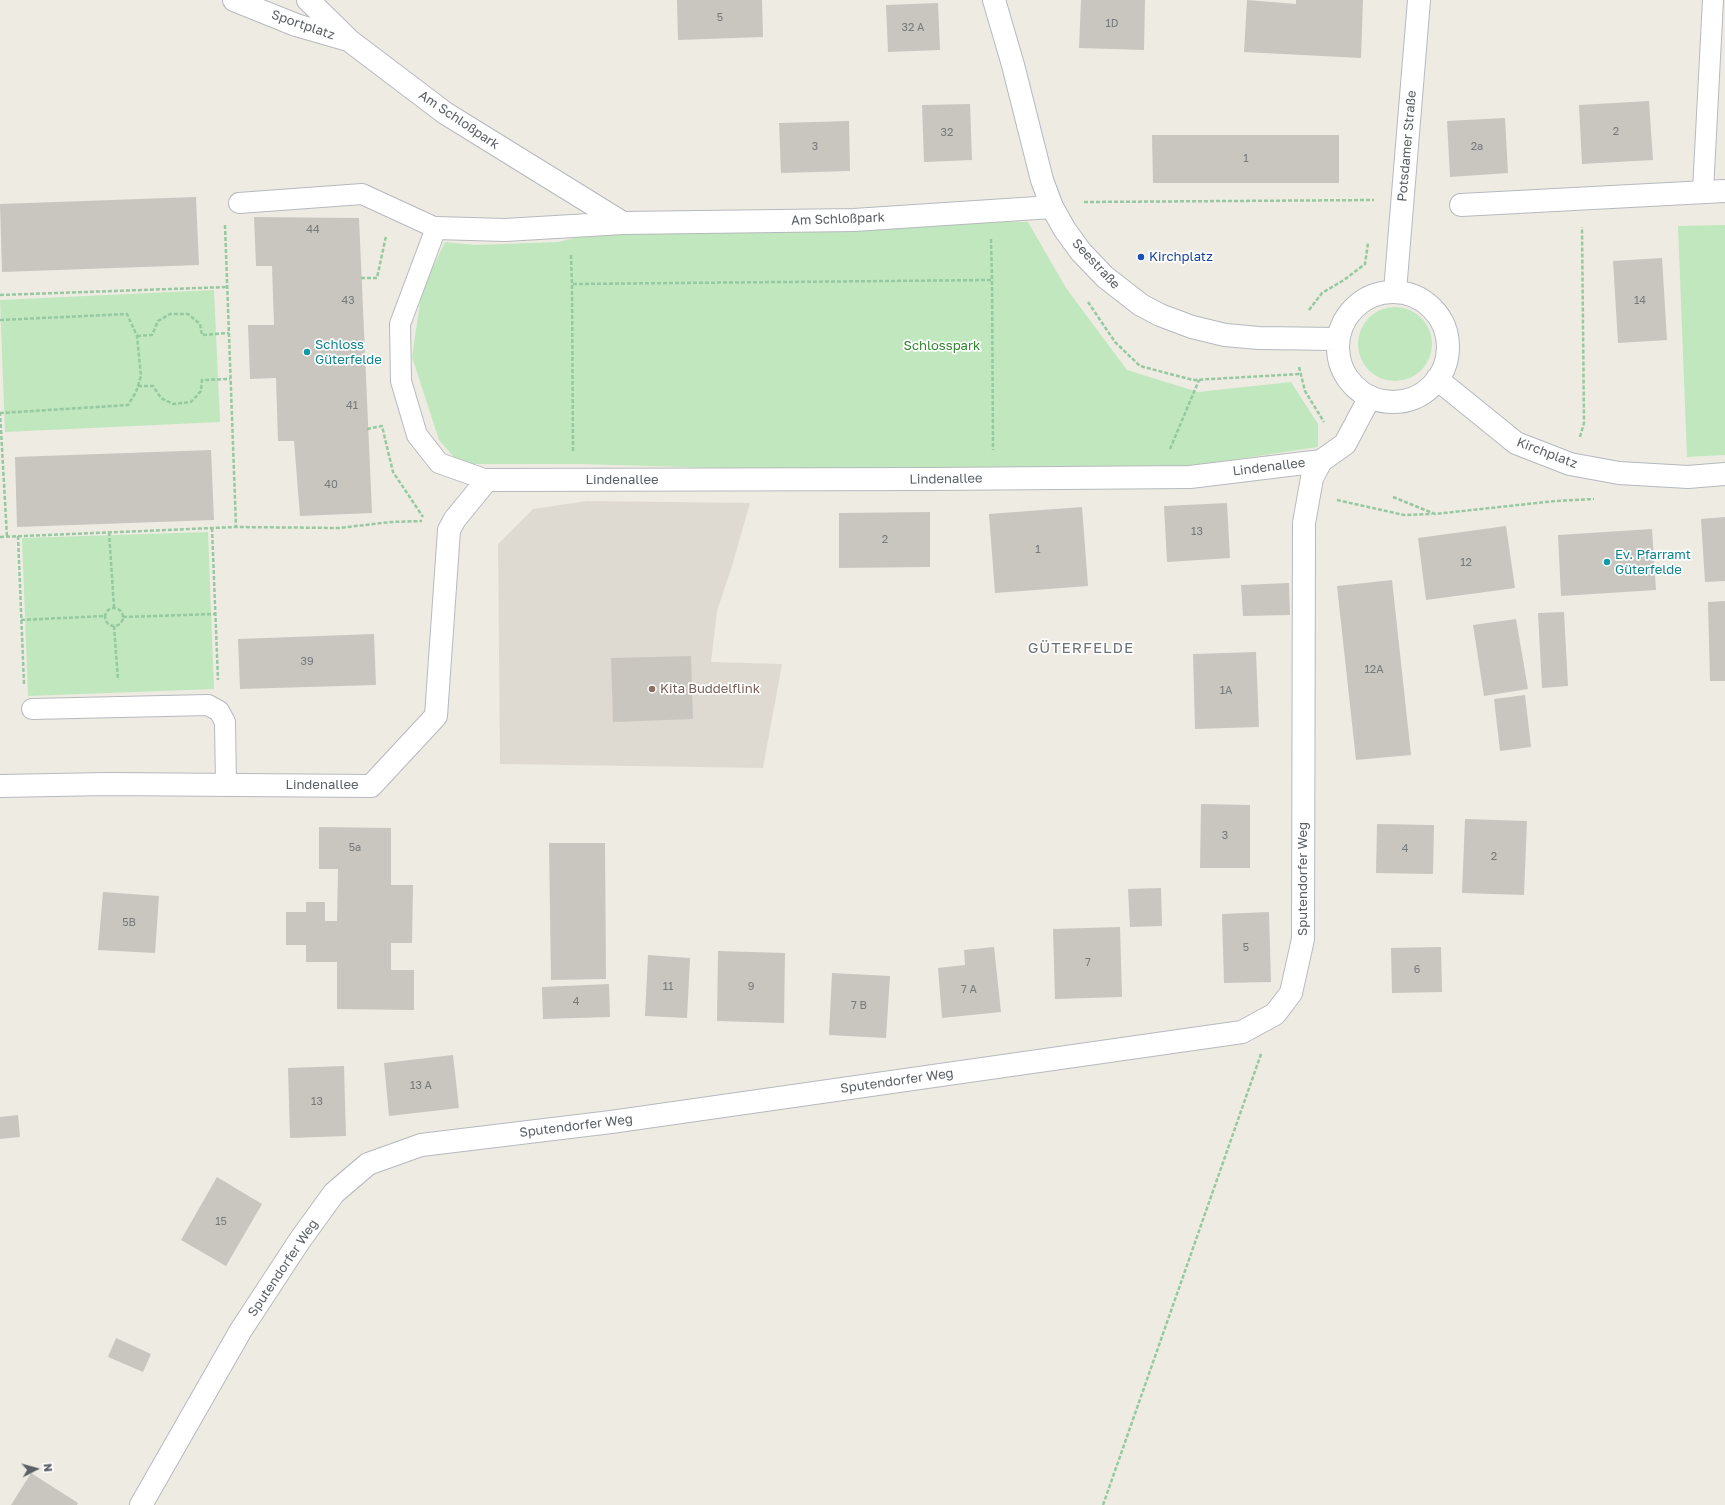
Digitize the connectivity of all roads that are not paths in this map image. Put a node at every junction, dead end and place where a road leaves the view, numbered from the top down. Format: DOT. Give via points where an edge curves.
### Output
graph roads {
  1 [pos="234,0"];
  2 [pos="308,0"];
  3 [pos="994,0"];
  4 [pos="1419,0"];
  5 [pos="1713,0"];
  6 [pos="350,41"];
  7 [pos="1703,191"];
  8 [pos="1725,191"];
  9 [pos="239,203"];
  10 [pos="1461,205"];
  11 [pos="1052,207"];
  12 [pos="623,223"];
  13 [pos="436,228"];
  14 [pos="1395,291"];
  15 [pos="1338,339"];
  16 [pos="1437,379"];
  17 [pos="1370,397"];
  18 [pos="1321,461"];
  19 [pos="1725,474"];
  20 [pos="487,480"];
  21 [pos="32,709"];
  22 [pos="226,785"];
  23 [pos="0,786"];
  24 [pos="141,1505"];
  1 -- 6 [label="street, Sportplatz" via="296,25"];
  2 -- 6 [label="street, Am Schloßpark"];
  3 -- 11 [label="street, Seestraße" via="1042,180"];
  4 -- 14 [label="street, Potsdamer Straße"];
  5 -- 7 [label="lane"];
  6 -- 12 [label="street, Am Schloßpark" via="445,113"];
  7 -- 8 [label="street"];
  7 -- 10 [label="street"];
  9 -- 13 [label="lane" via="362,194"];
  11 -- 12 [label="street, Am Schloßpark" via="854,220"];
  11 -- 15 [label="street, Seestraße" via="1065,230 1105,277 1124,293 1160,315 1192,328 1225,335"];
  12 -- 13 [label="street, Am Schloßpark" via="505,230"];
  13 -- 20 [label="lane, Lindenallee" via="400,324 401,381 417,436 439,463"];
  14 -- 15 [label="street" via="1379,293 1364,299 1342,323"];
  14 -- 16 [label="street" via="1411,295 1426,303 1438,315 1446,330 1448,347 1445,364"];
  15 -- 17 [label="street" via="1338,356 1344,373 1355,387"];
  16 -- 17 [label="street" via="1424,392 1407,400 1387,402"];
  16 -- 19 [label="street, Kirchplatz" via="1516,443 1570,464 1619,473 1688,477"];
  17 -- 18 [label="street, Lindenallee" via="1345,444"];
  18 -- 20 [label="street, Lindenallee" via="1190,477"];
  18 -- 24 [label="street, Sputendorfer Weg" via="1312,478 1304,523 1303,939 1291,994 1275,1014 1242,1032 611,1122 421,1145 368,1164 334,1193 300,1240 241,1330"];
  20 -- 22 [label="street, Lindenallee" via="454,519 449,530 436,716 371,786"];
  21 -- 22 [label="lane" via="208,705 219,711 225,722"];
  22 -- 23 [label="street, Lindenallee"];
}
